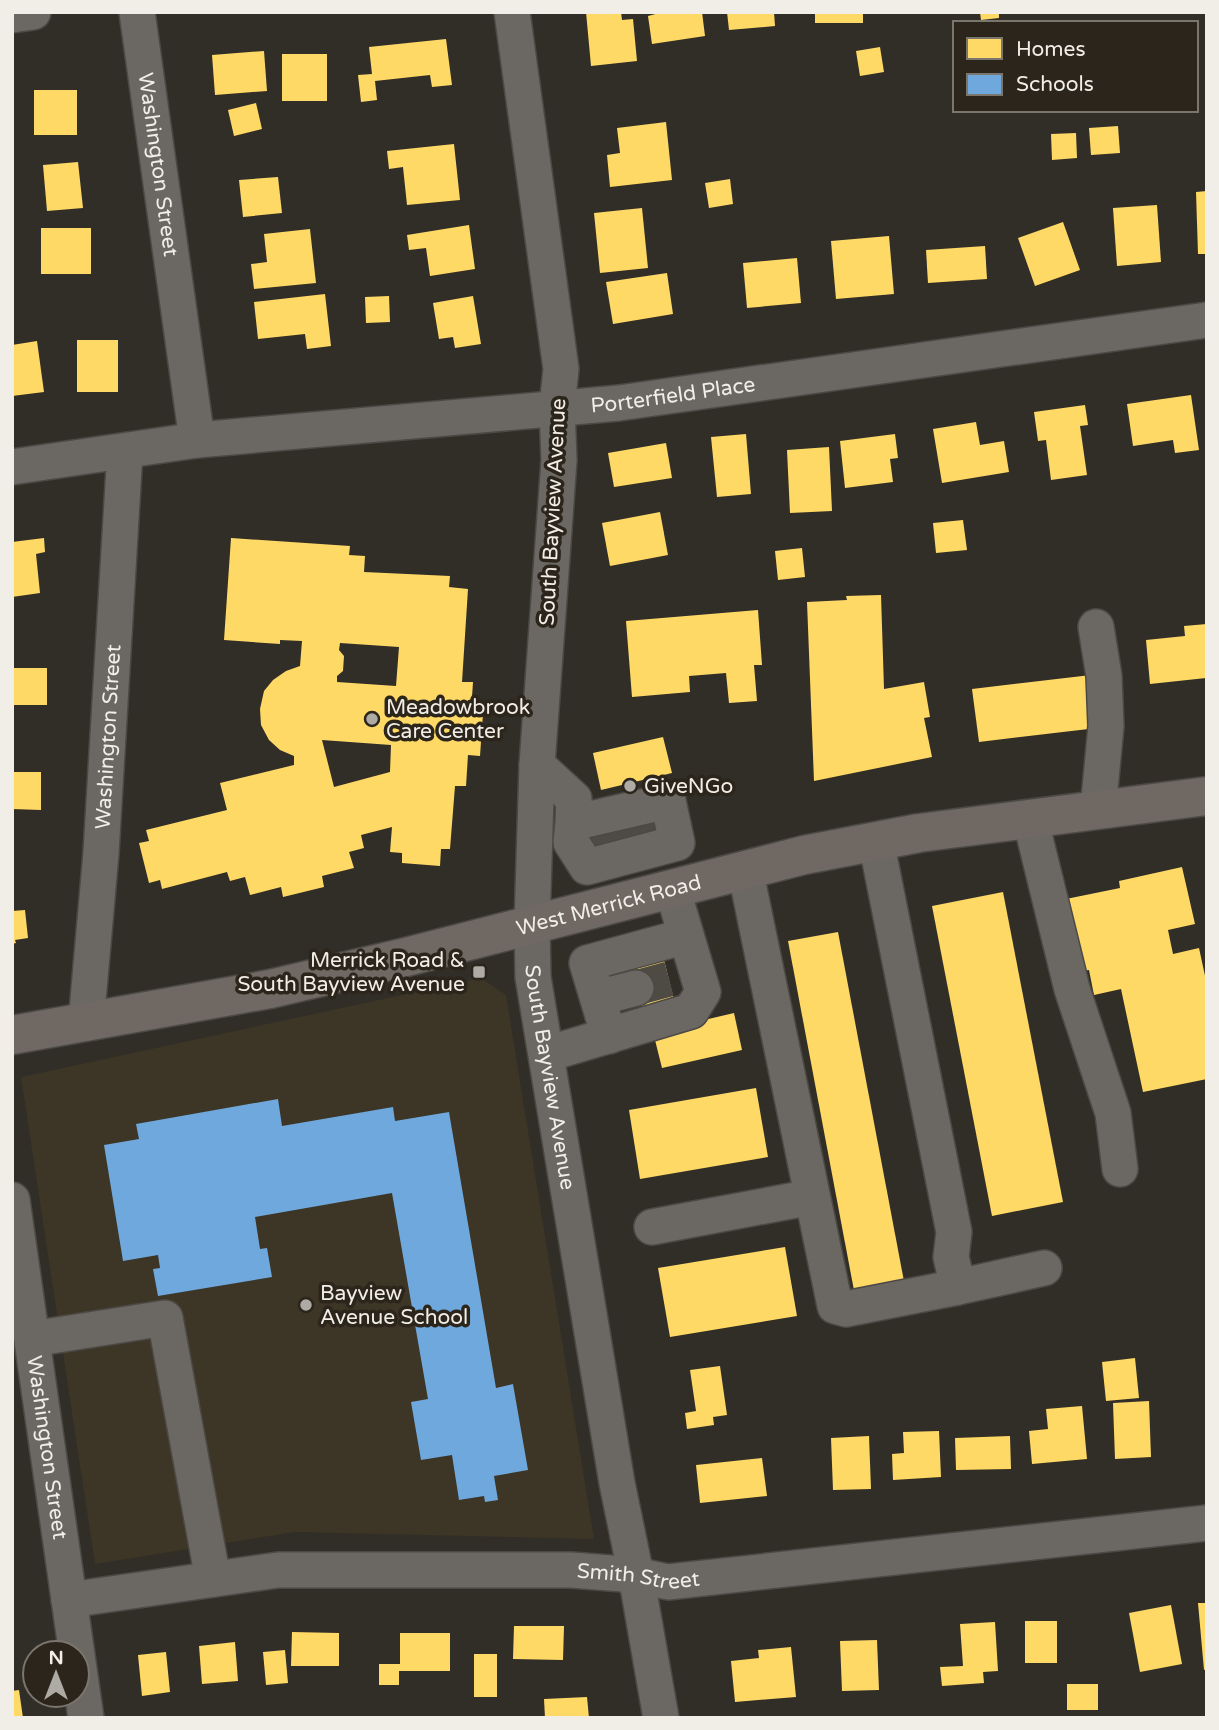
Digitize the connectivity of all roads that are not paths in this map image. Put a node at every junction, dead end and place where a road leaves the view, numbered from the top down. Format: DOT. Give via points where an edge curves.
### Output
graph roads {
  1 [pos="33,12"];
  2 [pos="137,12"];
  3 [pos="512,12"];
  4 [pos="12,15"];
  5 [pos="1207,320"];
  6 [pos="556,407"];
  7 [pos="197,440"];
  8 [pos="125,451"];
  9 [pos="12,467"];
  10 [pos="1096,626"];
  11 [pos="537,765"];
  12 [pos="1207,796"];
  13 [pos="1098,810"];
  14 [pos="1030,818"];
  15 [pos="610,837"];
  16 [pos="876,841"];
  17 [pos="535,844"];
  18 [pos="745,869"];
  19 [pos="685,884"];
  20 [pos="587,910"];
  21 [pos="532,924"];
  22 [pos="686,936"];
  23 [pos="592,979"];
  24 [pos="636,988"];
  25 [pos="537,993"];
  26 [pos="86,1023"];
  27 [pos="12,1035"];
  28 [pos="609,1037"];
  29 [pos="547,1054"];
  30 [pos="1120,1169"];
  31 [pos="812,1197"];
  32 [pos="12,1200"];
  33 [pos="652,1227"];
  34 [pos="1044,1268"];
  35 [pos="958,1287"];
  36 [pos="32,1339"];
  37 [pos="1207,1523"];
  38 [pos="636,1575"];
  39 [pos="214,1578"];
  40 [pos="69,1600"];
  41 [pos="86,1718"];
  42 [pos="661,1718"];
  1 -- 4 [label="street"];
  2 -- 7 [label="street, Washington Street"];
  3 -- 6 [label="street, South Bayview Avenue" via="561,369"];
  5 -- 6 [label="street, Porterfield Place" via="619,403"];
  6 -- 7 [label="street, Porterfield Place"];
  6 -- 11 [label="street, South Bayview Avenue" via="559,460"];
  7 -- 8 [label="street, Porterfield Place"];
  8 -- 9 [label="street, Porterfield Place"];
  8 -- 26 [label="street, Washington Street"];
  10 -- 13 [label="street" via="1105,726"];
  11 -- 15 [label="street"];
  11 -- 17 [label="street, South Bayview Avenue"];
  12 -- 13 [label="main road, West Merrick Road"];
  13 -- 14 [label="main road, West Merrick Road"];
  14 -- 16 [label="main road, West Merrick Road"];
  14 -- 30 [label="street" via="1072,989 1113,1113"];
  15 -- 17 [label="street"];
  15 -- 19 [label="street" via="668,801 677,843 683,847"];
  15 -- 20 [label="street"];
  16 -- 18 [label="main road, West Merrick Road"];
  16 -- 35 [label="street" via="954,1232 951,1257"];
  17 -- 21 [label="street, South Bayview Avenue"];
  18 -- 19 [label="main road, West Merrick Road"];
  18 -- 31 [label="street"];
  19 -- 20 [label="main road, West Merrick Road"];
  19 -- 22 [label="street"];
  20 -- 21 [label="main road, West Merrick Road"];
  20 -- 23 [label="street"];
  21 -- 25 [label="street, South Bayview Avenue"];
  21 -- 26 [label="main road, West Merrick Road" via="270,989"];
  22 -- 23 [label="street"];
  22 -- 28 [label="street" via="683,975 703,992 691,1011"];
  23 -- 24 [label="street"];
  23 -- 25 [label="street"];
  23 -- 28 [label="street"];
  25 -- 29 [label="street, South Bayview Avenue"];
  26 -- 27 [label="main road, West Merrick Road"];
  28 -- 29 [label="street"];
  29 -- 38 [label="street, South Bayview Avenue"];
  31 -- 33 [label="street"];
  31 -- 35 [label="street" via="835,1306 846,1309"];
  32 -- 36 [label="street, Washington Street"];
  34 -- 35 [label="street"];
  36 -- 39 [label="street" via="165,1318"];
  36 -- 40 [label="street, Washington Street"];
  37 -- 38 [label="street, Smith Street" via="668,1582"];
  38 -- 39 [label="street, Smith Street" via="571,1570 278,1570"];
  38 -- 42 [label="street, South Bayview Avenue"];
  39 -- 40 [label="street, Smith Street"];
  40 -- 41 [label="street, Washington Street"];
}
